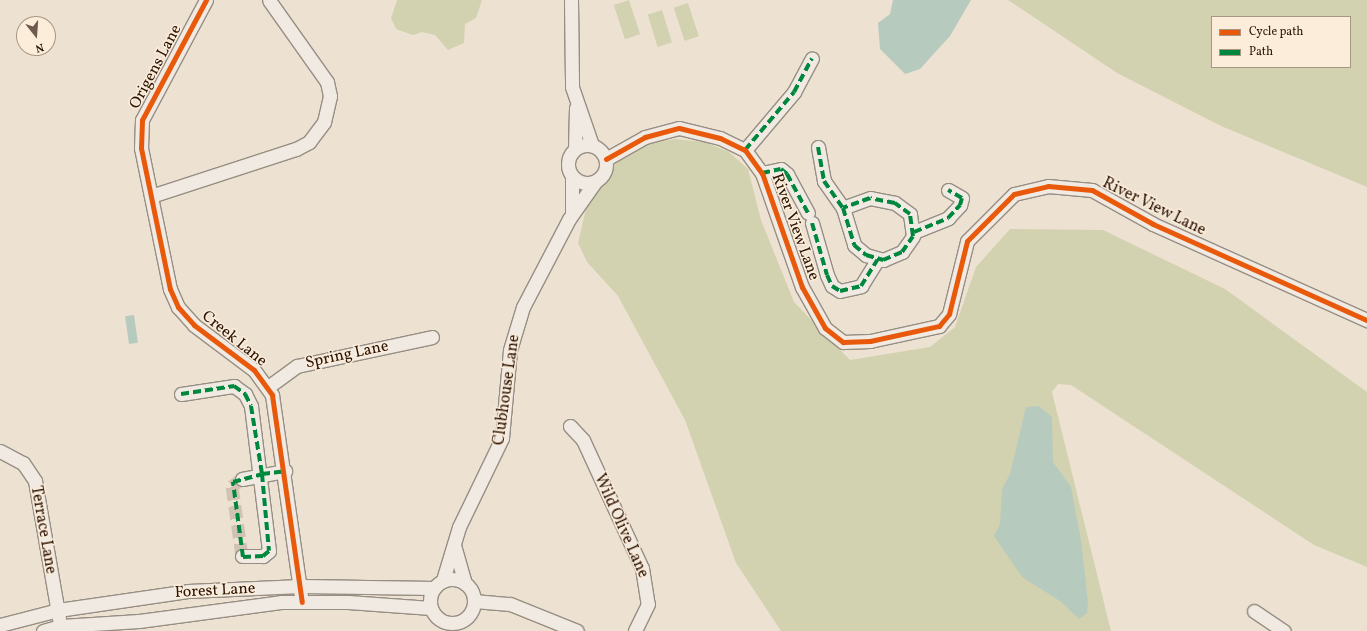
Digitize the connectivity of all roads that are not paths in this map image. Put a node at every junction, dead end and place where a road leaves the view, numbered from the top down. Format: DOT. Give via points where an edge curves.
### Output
graph roads {
  1 [pos="206,0"];
  2 [pos="269,0"];
  3 [pos="571,0"];
  4 [pos="812,58"];
  5 [pos="576,102"];
  6 [pos="592,145"];
  7 [pos="818,147"];
  8 [pos="575,149"];
  9 [pos="745,150"];
  10 [pos="606,159"];
  11 [pos="762,173"];
  12 [pos="572,176"];
  13 [pos="595,182"];
  14 [pos="948,190"];
  15 [pos="151,196"];
  16 [pos="843,208"];
  17 [pos="572,215"];
  18 [pos="914,232"];
  19 [pos="877,260"];
  20 [pos="1367,320"];
  21 [pos="432,337"];
  22 [pos="268,387"];
  23 [pos="181,394"];
  24 [pos="570,426"];
  25 [pos="0,451"];
  26 [pos="285,471"];
  27 [pos="262,474"];
  28 [pos="242,479"];
  29 [pos="454,543"];
  30 [pos="242,556"];
  31 [pos="465,583"];
  32 [pos="438,584"];
  33 [pos="301,586"];
  34 [pos="474,601"];
  35 [pos="302,602"];
  36 [pos="431,608"];
  37 [pos="58,610"];
  38 [pos="1254,611"];
  39 [pos="0,625"];
  40 [pos="61,626"];
  41 [pos="43,631"];
  42 [pos="577,631"];
  43 [pos="636,631"];
  44 [pos="1284,631"];
  1 -- 15 [label="street, Origens Lane" via="142,120 141,148"];
  2 -- 15 [label="street" via="327,82 328,109 320,127 309,142 296,149"];
  3 -- 5 [label="street" via="570,57"];
  4 -- 9 [label="street" via="794,92"];
  5 -- 6 [label="street"];
  5 -- 8 [label="street"];
  6 -- 8 [label="street"];
  6 -- 10 [label="street"];
  7 -- 16 [label="street" via="824,181"];
  8 -- 12 [label="street" via="568,162"];
  9 -- 10 [label="street, River View Lane" via="720,138 679,128 645,138"];
  9 -- 11 [label="street, River View Lane"];
  10 -- 13 [label="street" via="606,170"];
  11 -- 19 [label="street" via="781,169 787,174 810,218 832,286 840,291 861,286"];
  11 -- 20 [label="street, River View Lane" via="799,282 825,328 843,342 870,341 939,326 948,314 967,241 1014,194 1048,186 1080,188 1101,194 1153,224"];
  12 -- 13 [label="street" via="578,182"];
  12 -- 17 [label="street, Clubhouse Lane"];
  13 -- 17 [label="street, Clubhouse Lane"];
  14 -- 18 [label="street" via="962,198 960,205 948,218"];
  15 -- 22 [label="street, Creek Lane" via="170,289 178,308 194,325 254,370"];
  16 -- 18 [label="street" via="870,198 895,203 910,214"];
  16 -- 19 [label="street" via="852,242"];
  17 -- 29 [label="street, Clubhouse Lane" via="518,320 510,350 502,438"];
  18 -- 19 [label="street" via="902,252"];
  21 -- 22 [label="street, Spring Lane" via="297,366"];
  22 -- 26 [label="street, Creek Lane" via="276,407"];
  23 -- 27 [label="street" via="228,386 240,389 250,406"];
  24 -- 43 [label="street, Wild Olive Lane" via="584,440 642,568 648,604"];
  25 -- 37 [label="street, Terrace Lane" via="23,463 35,481"];
  26 -- 27 [label="street"];
  26 -- 33 [label="street, Creek Lane"];
  27 -- 28 [label="street"];
  27 -- 30 [label="street" via="269,550 263,556"];
  29 -- 31 [label="street"];
  29 -- 32 [label="street, Clubhouse Lane"];
  31 -- 32 [label="street"];
  31 -- 34 [label="street"];
  32 -- 33 [label="street, Forest Lane"];
  32 -- 36 [label="street"];
  33 -- 35 [label="street, Creek Lane"];
  33 -- 37 [label="street, Forest Lane" via="188,591"];
  34 -- 36 [label="street" via="468,617 455,623 441,621"];
  34 -- 42 [label="street" via="510,604"];
  35 -- 36 [label="street, Forest Lane"];
  35 -- 40 [label="street, Forest Lane" via="231,606 139,621"];
  37 -- 39 [label="street, Forest Lane"];
  37 -- 40 [label="street, Terrace Lane"];
  38 -- 44 [label="street"];
  40 -- 41 [label="street, Forest Lane"];
}
